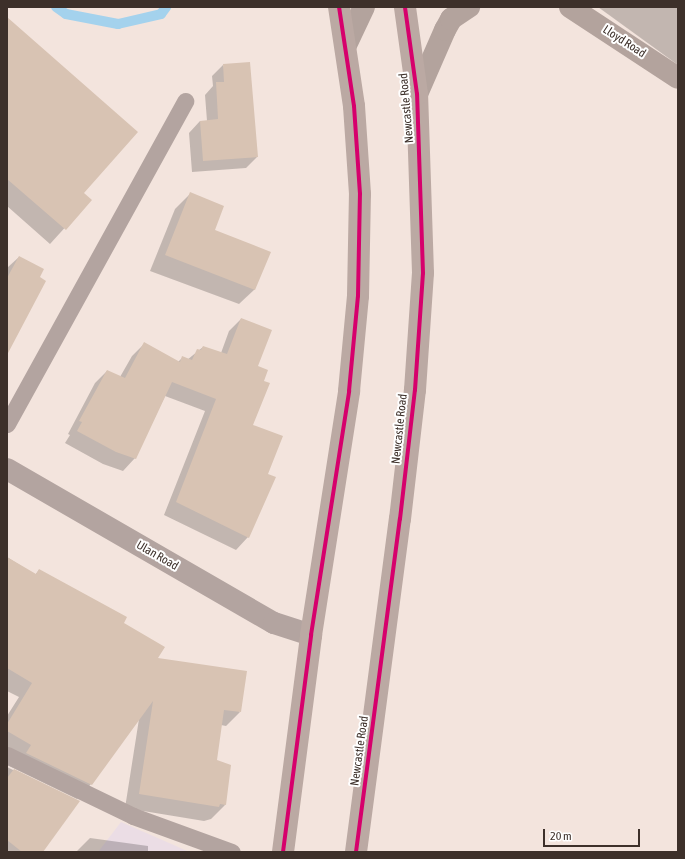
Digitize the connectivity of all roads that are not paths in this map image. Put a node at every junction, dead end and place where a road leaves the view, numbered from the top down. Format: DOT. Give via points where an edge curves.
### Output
graph roads {
  1 [pos="339,7"];
  2 [pos="364,7"];
  3 [pos="405,7"];
  4 [pos="469,7"];
  5 [pos="570,7"];
  6 [pos="346,45"];
  7 [pos="678,78"];
  8 [pos="417,94"];
  9 [pos="185,101"];
  10 [pos="7,424"];
  11 [pos="7,469"];
  12 [pos="311,635"];
  13 [pos="7,754"];
  14 [pos="232,852"];
  15 [pos="283,852"];
  16 [pos="356,852"];
  1 -- 6 [label="highway"];
  2 -- 6 [label="street"];
  3 -- 8 [label="highway, Newcastle Road"];
  4 -- 8 [label="street" via="451,19 444,30"];
  5 -- 7 [label="street, Lloyd Road"];
  6 -- 12 [label="highway" via="354,106 360,194 358,296 349,391"];
  8 -- 16 [label="highway, Newcastle Road" via="423,273 415,383"];
  9 -- 10 [label="lane"];
  11 -- 12 [label="street, Ulan Road" via="274,623"];
  12 -- 15 [label="highway"];
  13 -- 14 [label="lane" via="133,816"];
}
